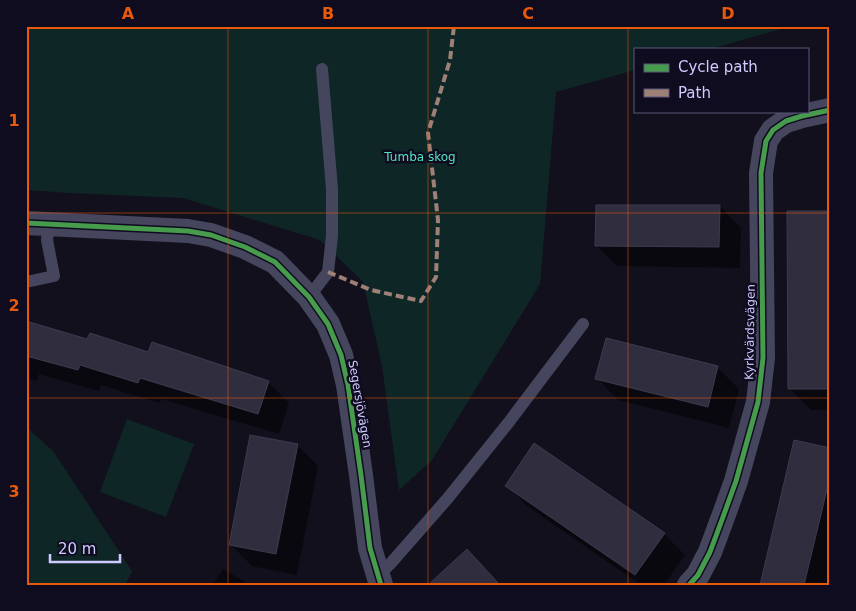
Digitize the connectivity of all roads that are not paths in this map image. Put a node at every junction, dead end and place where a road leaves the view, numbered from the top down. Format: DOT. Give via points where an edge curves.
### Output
graph roads {
  1 [pos="322,69"];
  2 [pos="830,110"];
  3 [pos="37,224"];
  4 [pos="26,282"];
  5 [pos="309,297"];
  6 [pos="583,324"];
  7 [pos="379,580"];
  8 [pos="689,585"];
  1 -- 5 [label="lane" via="332,189 332,236 328,272"];
  2 -- 8 [label="street, Kyrkvärdsvägen" via="786,121 773,130 766,141 761,173 762,358 758,402 724,517 710,552"];
  3 -- 4 [label="lane" via="47,240 54,276"];
  3 -- 5 [label="street, Segersjövägen" via="188,231 211,235 246,247 275,262"];
  5 -- 7 [label="street, Segersjövägen" via="328,324 342,355 370,548"];
  6 -- 7 [label="lane" via="503,430"];
}
